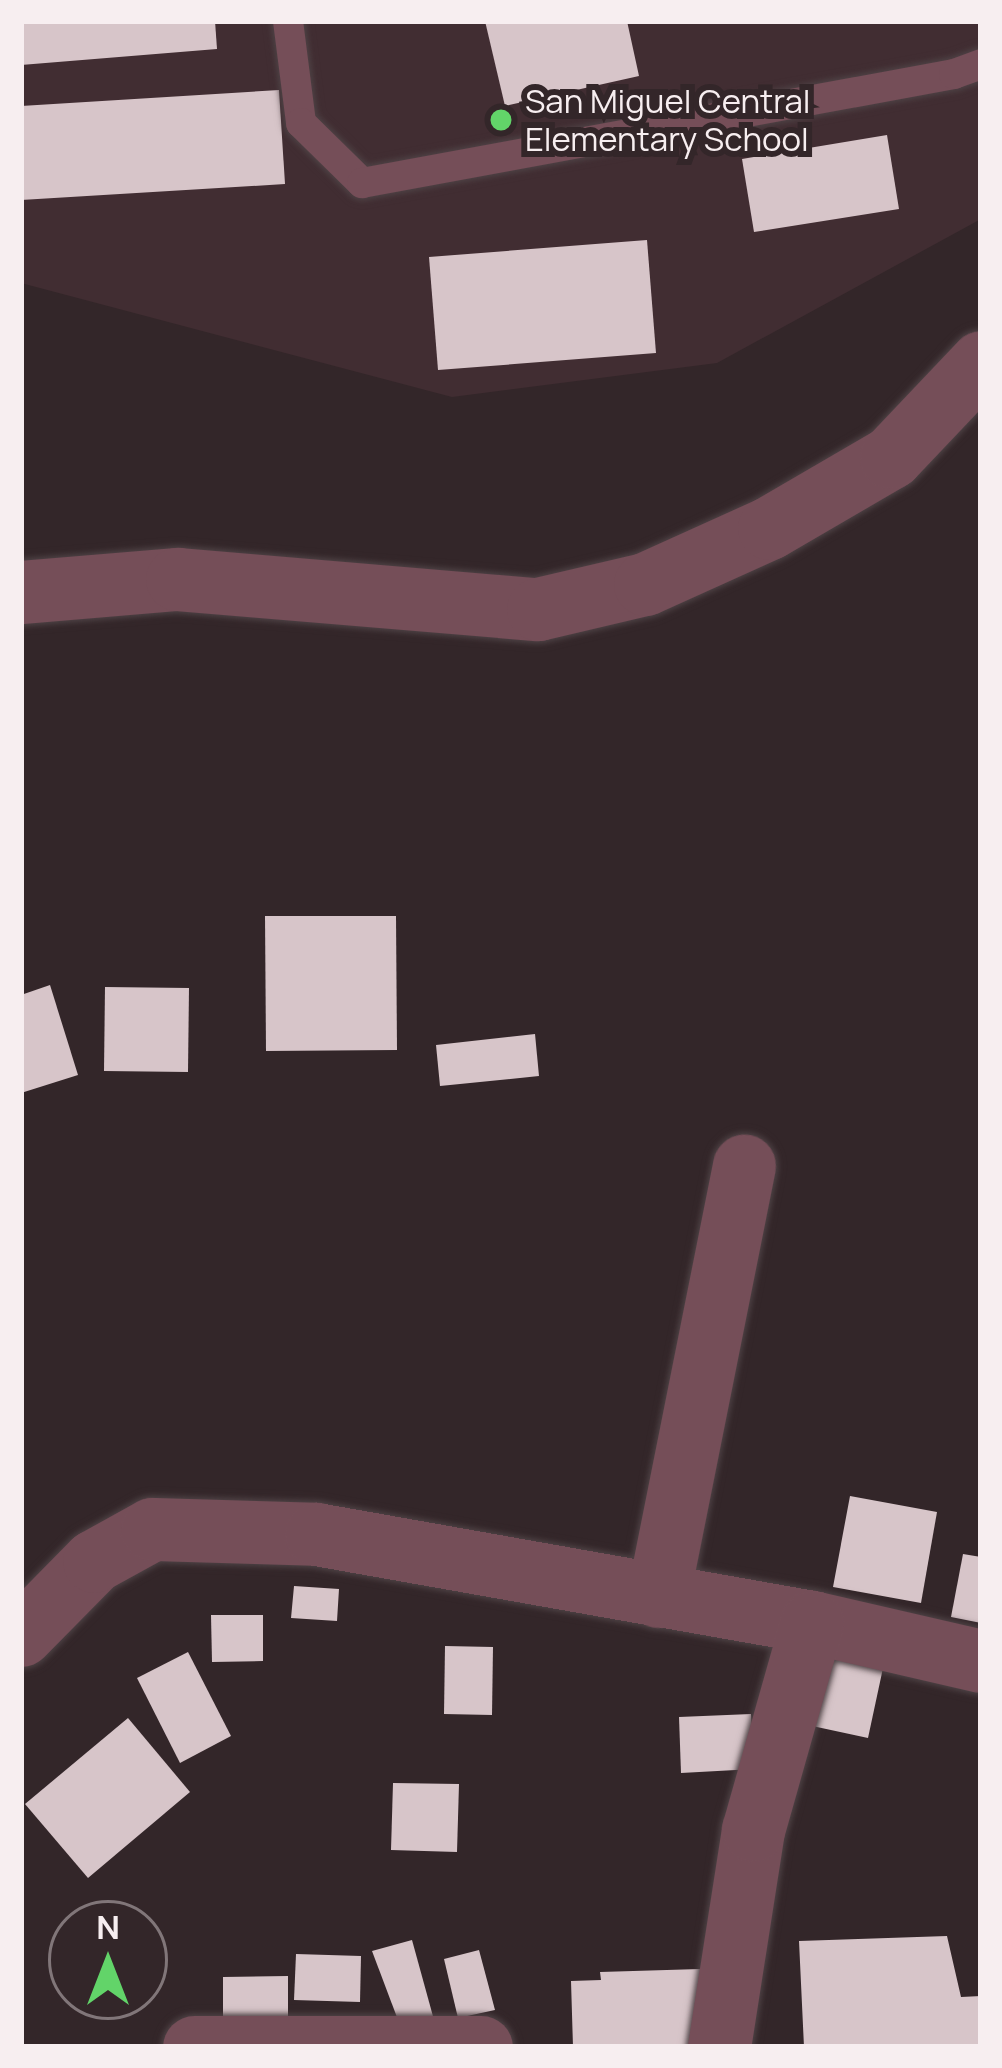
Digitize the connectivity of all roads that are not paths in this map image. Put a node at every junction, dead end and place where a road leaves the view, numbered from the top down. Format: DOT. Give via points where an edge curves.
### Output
graph roads {
  1 [pos="288,21"];
  2 [pos="981,64"];
  3 [pos="981,362"];
  4 [pos="21,592"];
  5 [pos="744,1166"];
  6 [pos="658,1596"];
  7 [pos="812,1622"];
  8 [pos="21,1635"];
  9 [pos="981,1661"];
  10 [pos="194,2047"];
  11 [pos="481,2047"];
  12 [pos="719,2047"];
  1 -- 2 [label="lane" via="301,123 362,183"];
  3 -- 4 [label="street" via="891,457 769,528 624,589 538,609 177,579"];
  5 -- 6 [label="street"];
  6 -- 7 [label="street"];
  6 -- 8 [label="street" via="316,1534 152,1529 94,1561"];
  7 -- 9 [label="street"];
  7 -- 12 [label="street" via="753,1830"];
  10 -- 11 [label="street"];
}
